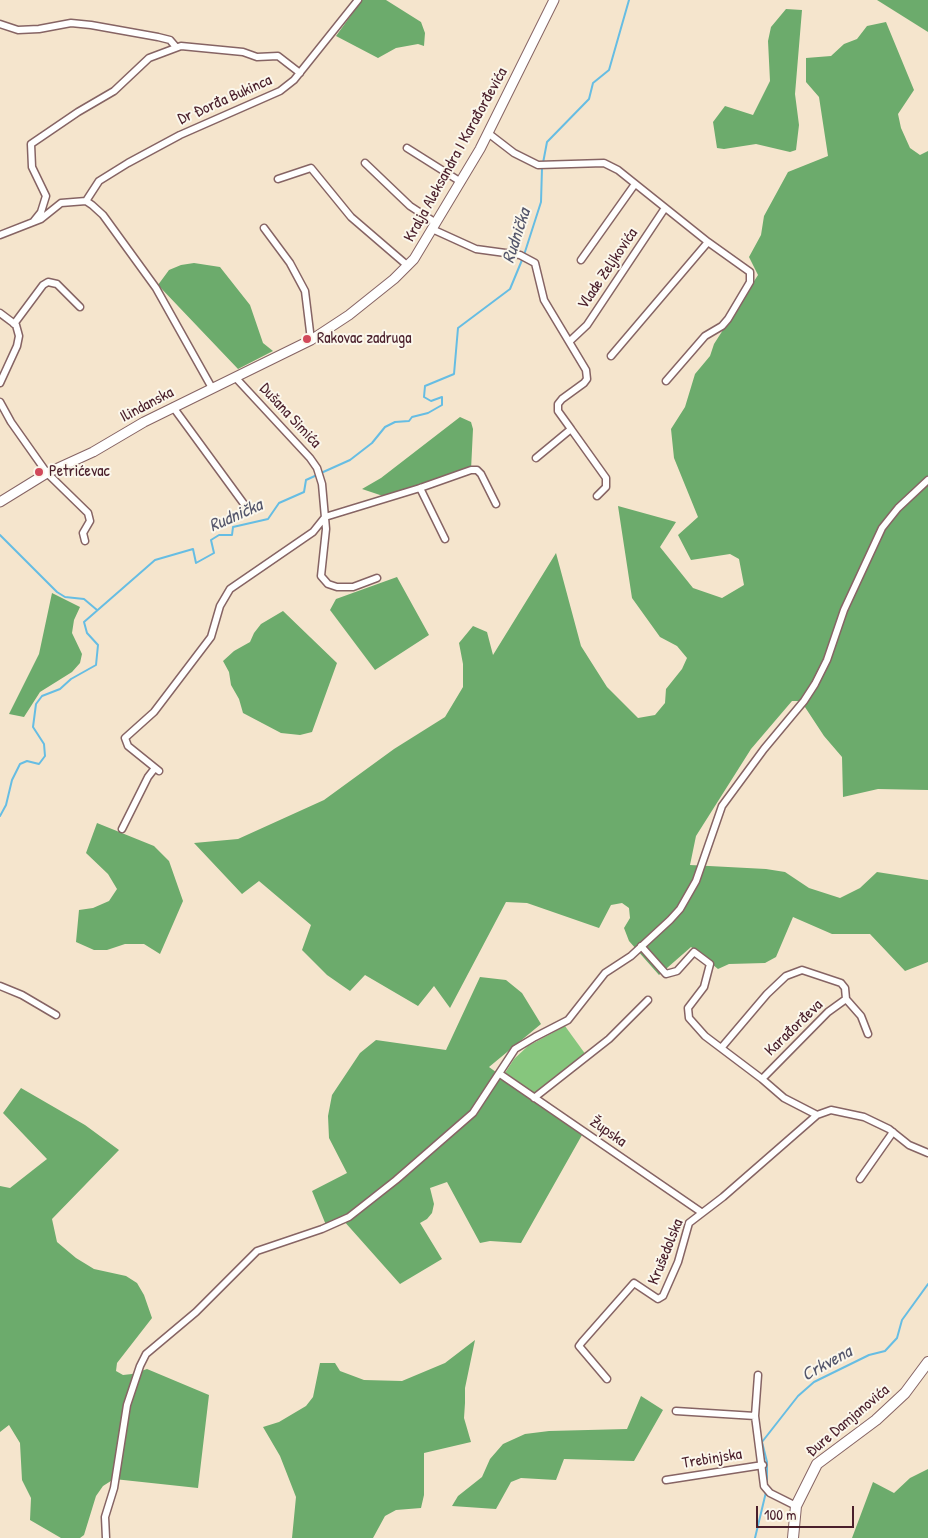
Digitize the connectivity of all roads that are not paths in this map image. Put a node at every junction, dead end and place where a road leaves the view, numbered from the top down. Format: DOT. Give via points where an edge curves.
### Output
graph roads {
  1 [pos="358,0"];
  2 [pos="554,0"];
  3 [pos="0,24"];
  4 [pos="176,47"];
  5 [pos="300,73"];
  6 [pos="488,134"];
  7 [pos="407,148"];
  8 [pos="365,163"];
  9 [pos="278,179"];
  10 [pos="461,182"];
  11 [pos="636,184"];
  12 [pos="86,201"];
  13 [pos="665,208"];
  14 [pos="33,222"];
  15 [pos="434,226"];
  16 [pos="264,228"];
  17 [pos="0,235"];
  18 [pos="708,242"];
  19 [pos="581,260"];
  20 [pos="408,266"];
  21 [pos="80,307"];
  22 [pos="0,313"];
  23 [pos="14,324"];
  24 [pos="311,340"];
  25 [pos="570,341"];
  26 [pos="611,356"];
  27 [pos="235,377"];
  28 [pos="666,381"];
  29 [pos="0,383"];
  30 [pos="212,388"];
  31 [pos="0,402"];
  32 [pos="173,407"];
  33 [pos="571,429"];
  34 [pos="536,458"];
  35 [pos="47,473"];
  36 [pos="928,480"];
  37 [pos="420,488"];
  38 [pos="597,496"];
  39 [pos="0,502"];
  40 [pos="244,504"];
  41 [pos="496,504"];
  42 [pos="325,517"];
  43 [pos="445,539"];
  44 [pos="85,541"];
  45 [pos="377,578"];
  46 [pos="122,829"];
  47 [pos="641,946"];
  48 [pos="0,986"];
  49 [pos="846,999"];
  50 [pos="648,1000"];
  51 [pos="56,1015"];
  52 [pos="868,1034"];
  53 [pos="722,1047"];
  54 [pos="500,1074"];
  55 [pos="762,1079"];
  56 [pos="534,1098"];
  57 [pos="817,1115"];
  58 [pos="893,1132"];
  59 [pos="928,1153"];
  60 [pos="860,1179"];
  61 [pos="701,1212"];
  62 [pos="928,1362"];
  63 [pos="758,1375"];
  64 [pos="607,1379"];
  65 [pos="676,1411"];
  66 [pos="755,1416"];
  67 [pos="763,1465"];
  68 [pos="666,1480"];
  69 [pos="796,1506"];
  70 [pos="106,1538"];
  71 [pos="793,1538"];
  1 -- 5 [label="street, Dr Đorđa Bukinca"];
  2 -- 6 [label="street, Kralja Aleksandra I Karađorđevića"];
  3 -- 4 [label="street" via="18,30 71,23 91,24 158,36 170,40"];
  4 -- 5 [label="street" via="278,56"];
  4 -- 14 [label="street" via="149,58 114,91 31,144 32,168 46,196 42,212"];
  5 -- 12 [label="street, Dr Đorđa Bukinca" via="280,91 180,135 128,163 103,178"];
  6 -- 10 [label="street, Kralja Aleksandra I Karađorđevića"];
  6 -- 11 [label="street" via="514,153 541,165 604,163"];
  7 -- 10 [label="street"];
  8 -- 15 [label="street"];
  9 -- 20 [label="street" via="311,168 351,217"];
  10 -- 15 [label="street, Kralja Aleksandra I Karađorđevića"];
  11 -- 13 [label="street"];
  11 -- 19 [label="street, Vlade Zeljkovića"];
  12 -- 14 [label="street" via="61,203"];
  12 -- 30 [label="street" via="104,215 137,258"];
  13 -- 18 [label="street"];
  13 -- 25 [label="street, Vlade Zeljkovića" via="587,325"];
  14 -- 17 [label="street"];
  15 -- 20 [label="street, Kralja Aleksandra I Karađorđevića"];
  15 -- 25 [label="street" via="476,249 530,259 538,269 544,300"];
  16 -- 24 [label="street" via="290,263 302,286"];
  18 -- 26 [label="street"];
  18 -- 28 [label="street" via="750,272 750,282 728,319 705,336"];
  20 -- 24 [label="street, Kralja Aleksandra I Karađorđevića" via="349,315"];
  21 -- 23 [label="street" via="57,284 48,282 42,285"];
  22 -- 23 [label="street"];
  23 -- 29 [label="street" via="19,342"];
  24 -- 27 [label="street, Ilindanska"];
  25 -- 33 [label="street" via="586,370 587,379 558,404 558,410"];
  27 -- 30 [label="street, Ilindanska"];
  27 -- 42 [label="street, Dušana Simića" via="317,468"];
  30 -- 32 [label="street, Ilindanska"];
  31 -- 35 [label="street"];
  32 -- 35 [label="street, Ilindanska" via="93,452"];
  32 -- 40 [label="street"];
  33 -- 34 [label="street"];
  33 -- 38 [label="street" via="606,478 606,487"];
  35 -- 39 [label="street, Ilindanska"];
  35 -- 44 [label="street" via="88,514 90,521 83,533"];
  36 -- 47 [label="street" via="882,528 814,684 722,806 696,881 680,909"];
  37 -- 41 [label="street" via="477,470"];
  37 -- 42 [label="street"];
  37 -- 43 [label="street"];
  42 -- 45 [label="street, Dušana Simića" via="321,568 324,580 337,587 353,587"];
  42 -- 46 [label="street" via="313,532 230,590 220,606 211,637 154,712 127,734 125,742 128,746 157,769 148,777"];
  47 -- 53 [label="street, Karađorđeva" via="666,974 677,971 694,952 710,964 704,987 687,1014 705,1036"];
  47 -- 54 [label="street" via="605,973 568,1020 515,1049"];
  48 -- 51 [label="street"];
  49 -- 52 [label="street" via="861,1016"];
  49 -- 53 [label="street" via="841,983 808,970 796,970 767,994"];
  49 -- 55 [label="street, Karađorđeva" via="828,1012"];
  50 -- 56 [label="street" via="603,1044"];
  53 -- 55 [label="street, Karađorđeva"];
  54 -- 56 [label="street, Župska"];
  54 -- 70 [label="street" via="473,1113 396,1180 348,1217 322,1230 257,1251 196,1312 146,1354 127,1405 114,1488 105,1517"];
  55 -- 57 [label="street, Karađorđeva" via="784,1098"];
  56 -- 61 [label="street, Župska"];
  57 -- 58 [label="street" via="831,1110 864,1117"];
  57 -- 61 [label="street, Krušedolska"];
  58 -- 59 [label="street" via="909,1145"];
  58 -- 60 [label="street"];
  61 -- 64 [label="street, Krušedolska" via="689,1223 678,1262 663,1296 658,1299 634,1283 579,1346"];
  62 -- 69 [label="main road, Đure Damjanovića" via="905,1393 876,1420 817,1464"];
  63 -- 66 [label="street, Trebinjska"];
  65 -- 66 [label="street"];
  66 -- 67 [label="street, Trebinjska"];
  67 -- 68 [label="street, Trebinjska"];
  67 -- 69 [label="street, Trebinjska" via="768,1492"];
  69 -- 71 [label="main road, Đure Damjanovića"];
}
